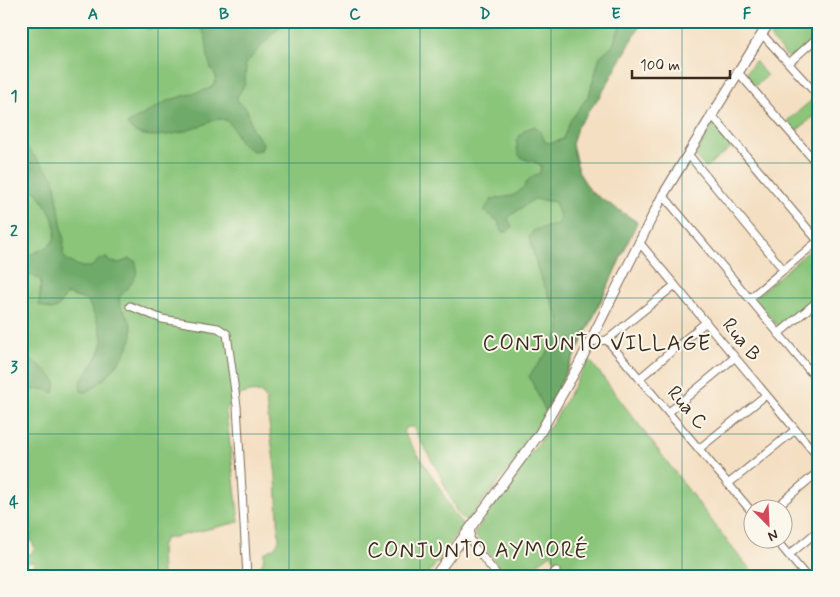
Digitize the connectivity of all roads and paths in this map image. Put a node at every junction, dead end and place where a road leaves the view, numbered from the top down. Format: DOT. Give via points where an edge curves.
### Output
graph roads {
  1 [pos="770,21"];
  2 [pos="812,21"];
  3 [pos="819,30"];
  4 [pos="762,34"];
  5 [pos="819,36"];
  6 [pos="789,63"];
  7 [pos="737,71"];
  8 [pos="819,97"];
  9 [pos="711,114"];
  10 [pos="688,154"];
  11 [pos="819,166"];
  12 [pos="663,195"];
  13 [pos="819,241"];
  14 [pos="639,242"];
  15 [pos="783,269"];
  16 [pos="675,285"];
  17 [pos="750,298"];
  18 [pos="819,300"];
  19 [pos="130,306"];
  20 [pos="812,306"];
  21 [pos="819,315"];
  22 [pos="598,322"];
  23 [pos="706,322"];
  24 [pos="778,334"];
  25 [pos="607,340"];
  26 [pos="589,342"];
  27 [pos="734,358"];
  28 [pos="640,378"];
  29 [pos="819,382"];
  30 [pos="766,395"];
  31 [pos="669,412"];
  32 [pos="795,430"];
  33 [pos="700,448"];
  34 [pos="819,458"];
  35 [pos="819,471"];
  36 [pos="728,484"];
  37 [pos="742,500"];
  38 [pos="785,500"];
  39 [pos="471,526"];
  40 [pos="819,530"];
  41 [pos="460,542"];
  42 [pos="474,545"];
  43 [pos="785,550"];
  44 [pos="789,555"];
  45 [pos="247,576"];
  46 [pos="435,576"];
  47 [pos="498,576"];
  48 [pos="806,576"];
  1 -- 4 [label="main road"];
  2 -- 3 [label="street"];
  4 -- 6 [label="street"];
  4 -- 7 [label="main road"];
  5 -- 6 [label="street"];
  6 -- 8 [label="street"];
  7 -- 9 [label="main road"];
  7 -- 11 [label="street"];
  9 -- 10 [label="main road"];
  9 -- 13 [label="street"];
  10 -- 12 [label="main road"];
  10 -- 15 [label="street"];
  12 -- 14 [label="main road"];
  12 -- 17 [label="street"];
  13 -- 15 [label="street"];
  14 -- 16 [label="street, Rua B"];
  14 -- 22 [label="main road"];
  15 -- 17 [label="street"];
  16 -- 23 [label="street, Rua B"];
  16 -- 25 [label="street"];
  17 -- 24 [label="street"];
  18 -- 20 [label="street"];
  19 -- 45 [label="street" via="162,319 218,328 229,339 237,406"];
  20 -- 21 [label="street"];
  20 -- 24 [label="street"];
  22 -- 25 [label="street, Rua C"];
  22 -- 26 [label="main road"];
  23 -- 27 [label="street, Rua B"];
  23 -- 28 [label="street"];
  24 -- 29 [label="street"];
  25 -- 26 [label="street"];
  25 -- 28 [label="street, Rua C"];
  26 -- 39 [label="main road" via="540,433"];
  27 -- 30 [label="street, Rua B"];
  27 -- 31 [label="street"];
  28 -- 31 [label="street, Rua C"];
  30 -- 32 [label="street, Rua B"];
  30 -- 33 [label="street"];
  31 -- 33 [label="street, Rua C"];
  32 -- 34 [label="street, Rua B"];
  32 -- 36 [label="street"];
  33 -- 36 [label="street, Rua C"];
  35 -- 38 [label="street"];
  36 -- 37 [label="street, Rua C"];
  39 -- 41 [label="main road"];
  39 -- 42 [label="street"];
  40 -- 44 [label="street"];
  41 -- 42 [label="street"];
  41 -- 46 [label="main road"];
  42 -- 47 [label="street"];
  43 -- 44 [label="street"];
  44 -- 48 [label="street"];
}
